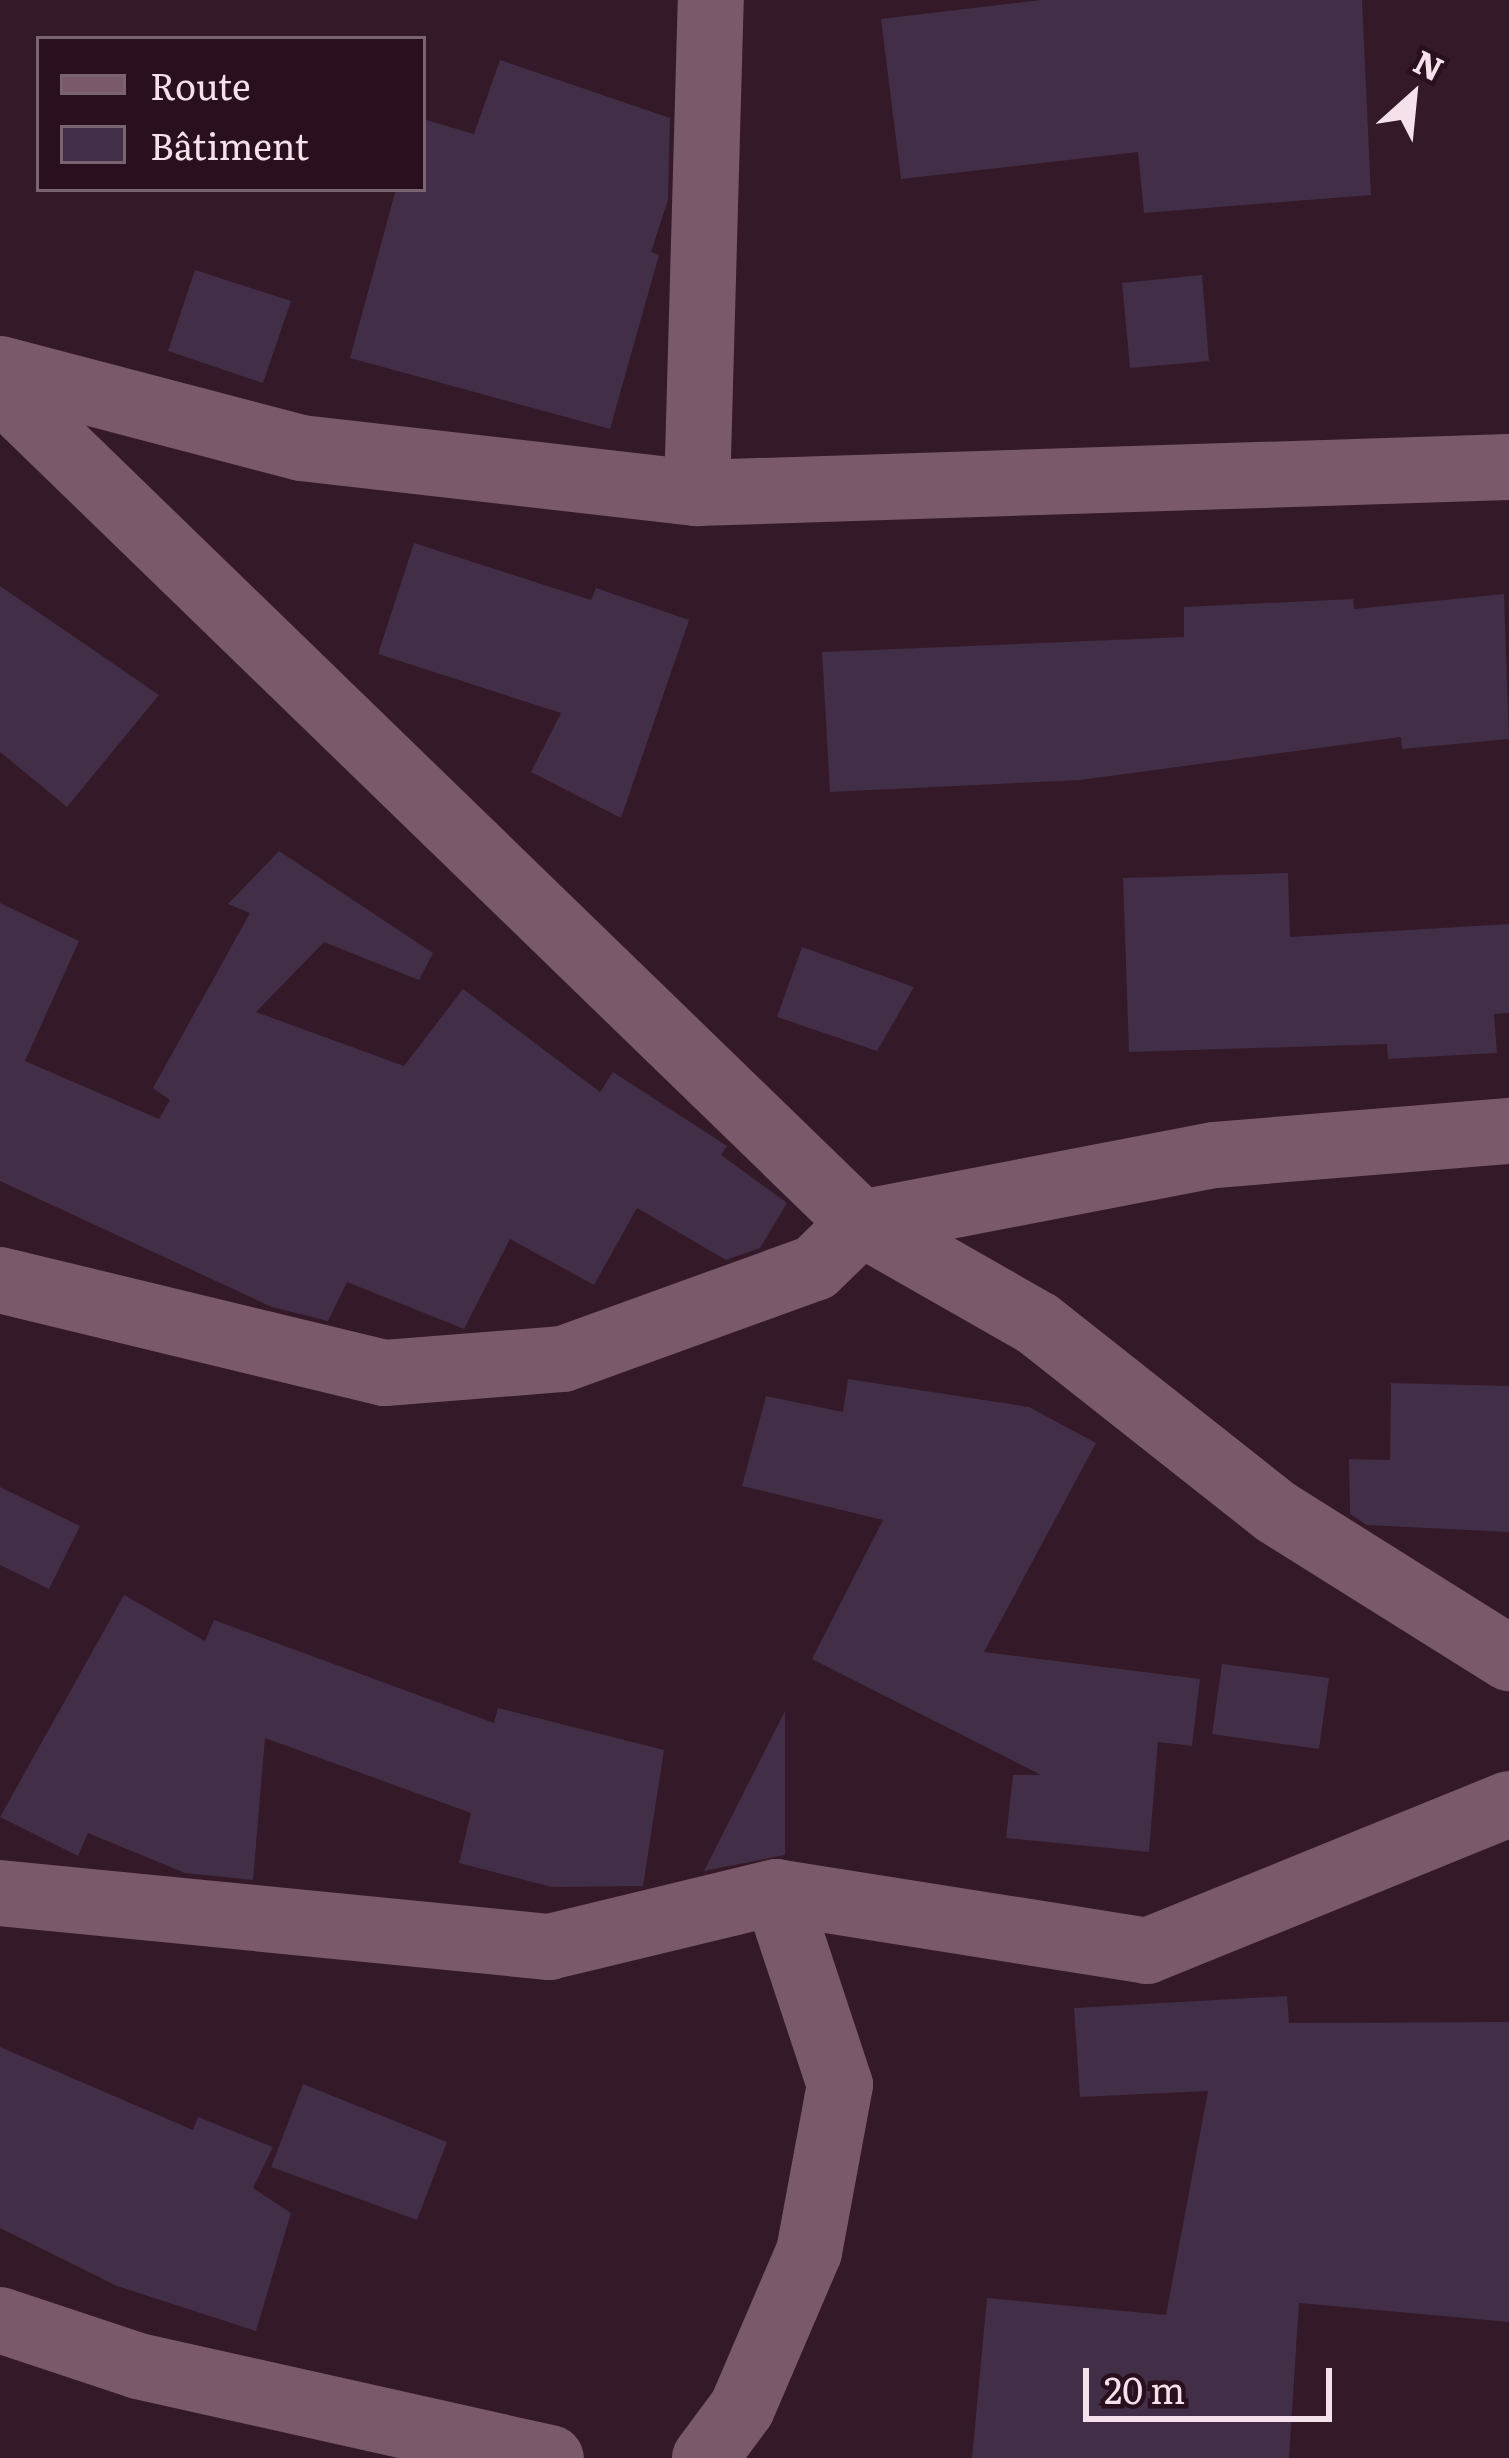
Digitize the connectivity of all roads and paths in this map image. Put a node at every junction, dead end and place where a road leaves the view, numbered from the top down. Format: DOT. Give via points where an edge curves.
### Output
graph roads {
  1 [pos="711,0"];
  2 [pos="0,369"];
  3 [pos="0,388"];
  4 [pos="1509,466"];
  5 [pos="697,493"];
  6 [pos="1509,1131"];
  7 [pos="861,1222"];
  8 [pos="0,1280"];
  9 [pos="1509,1658"];
  10 [pos="1509,1804"];
  11 [pos="776,1892"];
  12 [pos="0,1893"];
  13 [pos="0,2320"];
  14 [pos="551,2458"];
  15 [pos="705,2458"];
  1 -- 5 [label="street"];
  2 -- 5 [label="street" via="301,448"];
  3 -- 7 [label="street"];
  4 -- 5 [label="street"];
  6 -- 7 [label="street" via="1215,1155"];
  7 -- 8 [label="street" via="814,1268 563,1359 386,1373"];
  7 -- 9 [label="street" via="1038,1324 1276,1513"];
  10 -- 11 [label="street" via="1147,1951"];
  11 -- 12 [label="street" via="549,1947"];
  11 -- 15 [label="street" via="840,2085 809,2252 742,2408"];
  13 -- 14 [label="street" via="137,2366"];
}
